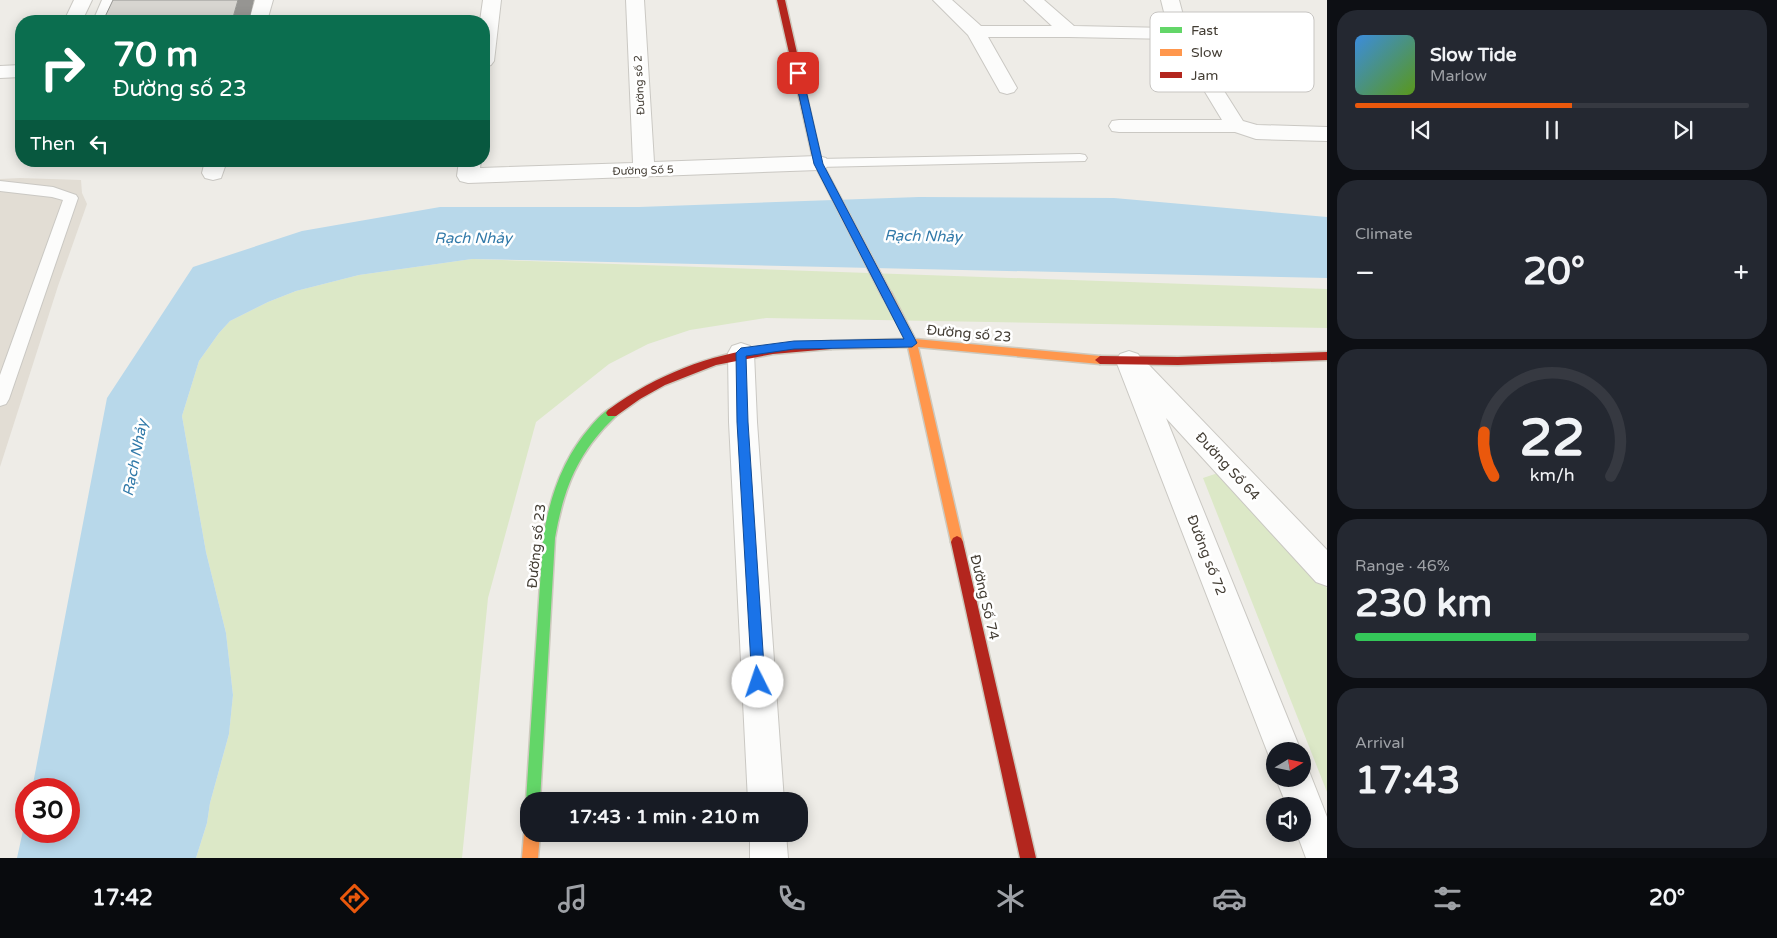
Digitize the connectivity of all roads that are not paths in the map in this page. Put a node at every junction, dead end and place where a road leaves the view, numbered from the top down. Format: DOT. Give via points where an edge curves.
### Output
graph roads {
  1 [pos="83,0"];
  2 [pos="108,0"];
  3 [pos="264,0"];
  4 [pos="492,0"];
  5 [pos="635,0"];
  6 [pos="781,0"];
  7 [pos="942,0"];
  8 [pos="1032,0"];
  9 [pos="76,15"];
  10 [pos="102,15"];
  11 [pos="260,15"];
  12 [pos="490,15"];
  13 [pos="1069,31"];
  14 [pos="976,32"];
  15 [pos="1150,33"];
  16 [pos="15,71"];
  17 [pos="0,72"];
  18 [pos="1007,88"];
  19 [pos="1215,92"];
  20 [pos="1119,126"];
  21 [pos="1236,126"];
  22 [pos="1327,134"];
  23 [pos="1080,158"];
  24 [pos="470,169"];
  25 [pos="644,170"];
  26 [pos="822,171"];
  27 [pos="0,186"];
  28 [pos="912,343"];
  29 [pos="741,353"];
  30 [pos="1327,356"];
  31 [pos="1129,360"];
  32 [pos="0,399"];
  33 [pos="1327,572"];
  34 [pos="1280,742"];
  35 [pos="1298,788"];
  36 [pos="535,792"];
  37 [pos="765,792"];
  38 [pos="531,842"];
  39 [pos="768,842"];
  40 [pos="530,858"];
  41 [pos="769,858"];
  42 [pos="1028,858"];
  43 [pos="1325,858"];
  1 -- 9 [label="street"];
  2 -- 10 [label="lane"];
  3 -- 11 [label="street"];
  4 -- 12 [label="street"];
  5 -- 25 [label="street, Đường số 2"];
  6 -- 26 [label="street, Đường Số 74"];
  7 -- 14 [label="street"];
  8 -- 13 [label="street"];
  13 -- 14 [label="street"];
  13 -- 15 [label="street"];
  14 -- 18 [label="street"];
  16 -- 17 [label="street"];
  19 -- 21 [label="street"];
  20 -- 21 [label="street"];
  21 -- 22 [label="street" via="1256,132"];
  23 -- 26 [label="lane"];
  24 -- 25 [label="street, Đường Số 5"];
  25 -- 26 [label="street, Đường Số 5"];
  26 -- 28 [label="street, Đường Số 74"];
  27 -- 32 [label="lane" via="53,192 71,198"];
  28 -- 29 [label="street, Đường số 23" via="794,345"];
  28 -- 31 [label="street, Đường số 23"];
  28 -- 42 [label="street, Đường Số 74"];
  29 -- 36 [label="street, Đường số 23" via="701,364 625,402 596,428 563,478 555,501 549,538"];
  29 -- 37 [label="street" via="742,422"];
  30 -- 31 [label="street, Đường số 23"];
  31 -- 33 [label="street, Đường Số 64"];
  31 -- 34 [label="street, Đường số 72"];
  35 -- 43 [label="street"];
  38 -- 40 [label="street"];
  39 -- 41 [label="street"];
}
